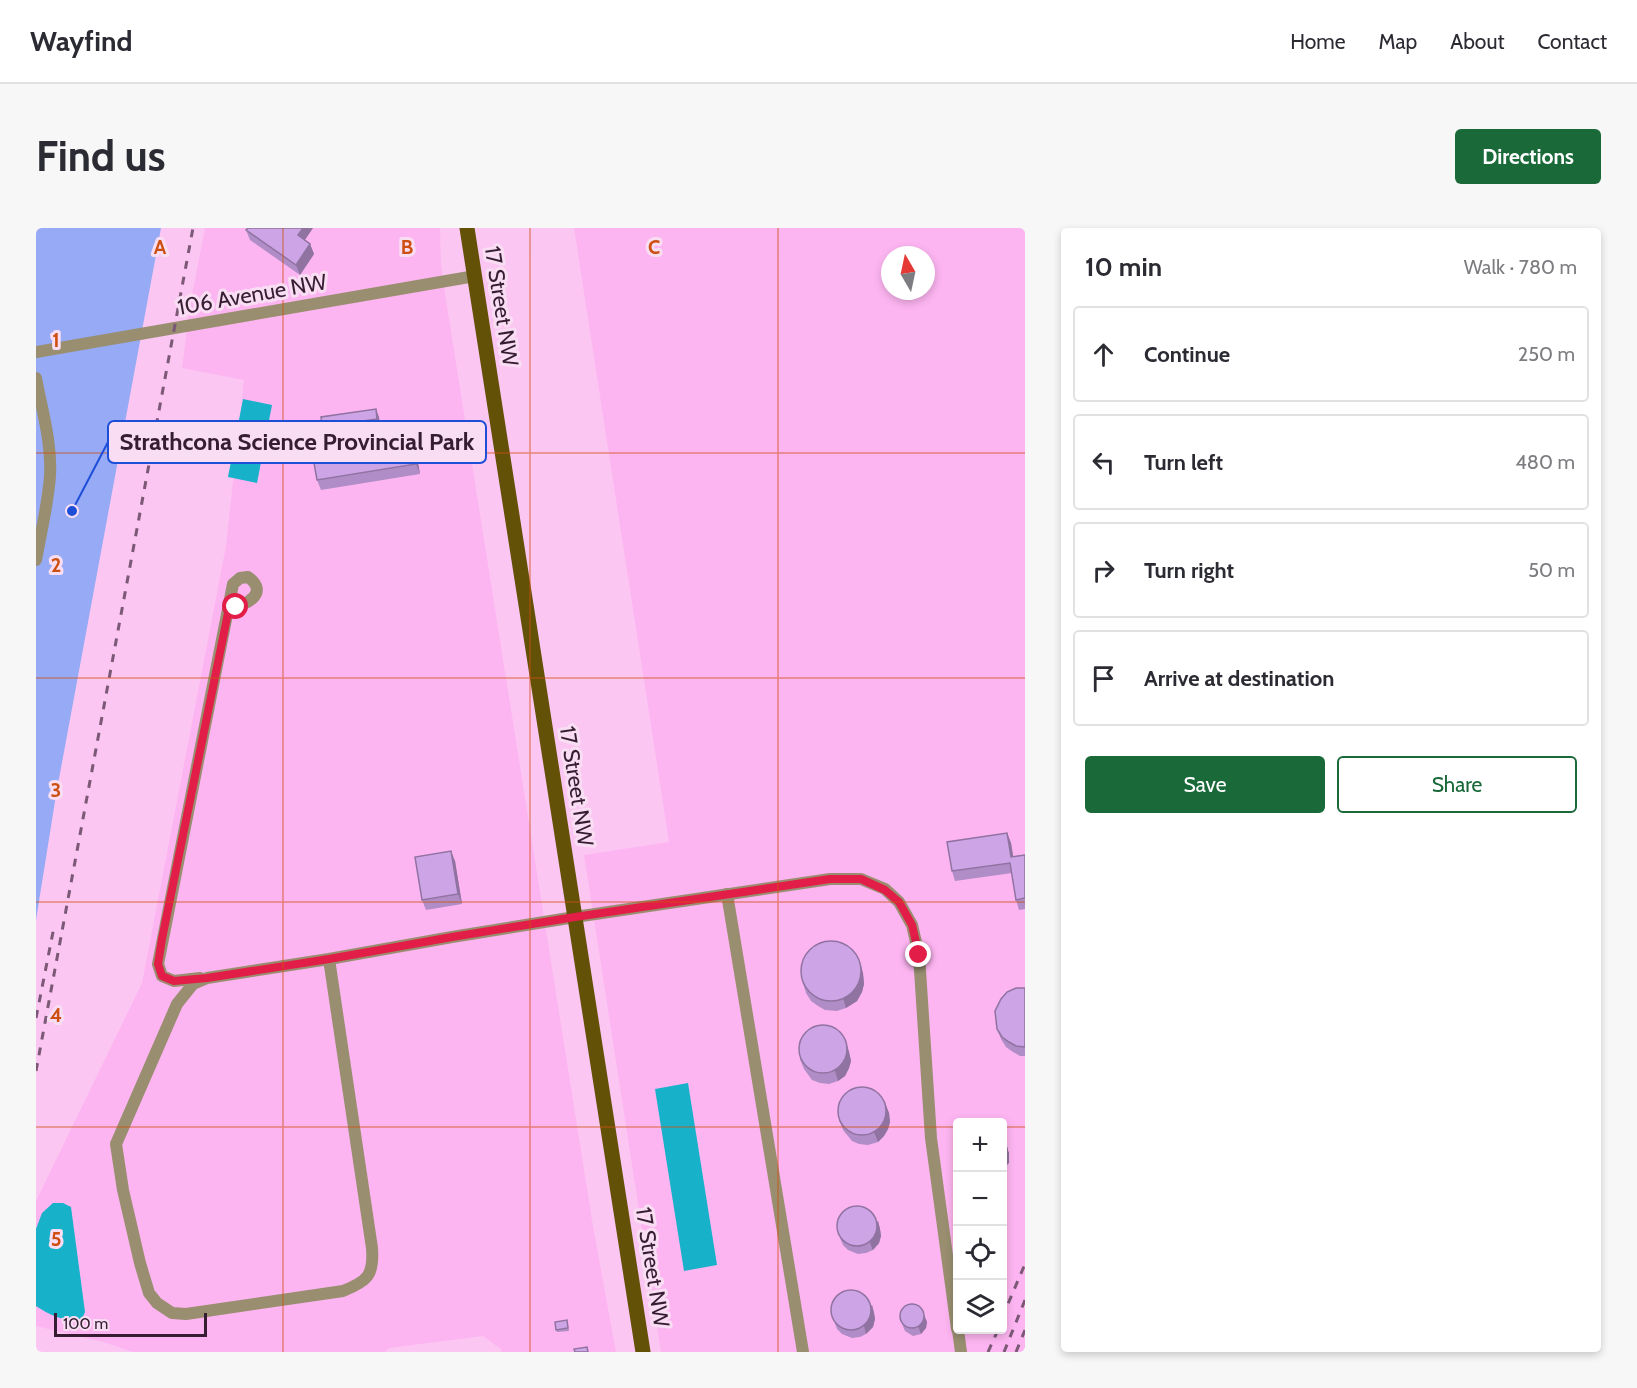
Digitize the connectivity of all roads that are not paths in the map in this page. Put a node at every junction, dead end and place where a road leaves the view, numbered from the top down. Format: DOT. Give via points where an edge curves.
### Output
graph roads {
  1 [pos="467,228"];
  2 [pos="475,276"];
  3 [pos="36,352"];
  4 [pos="36,378"];
  5 [pos="36,560"];
  6 [pos="229,608"];
  7 [pos="727,894"];
  8 [pos="575,917"];
  9 [pos="329,959"];
  10 [pos="207,978"];
  11 [pos="953,1292"];
  12 [pos="959,1334"];
  13 [pos="643,1352"];
  14 [pos="803,1352"];
  15 [pos="961,1352"];
  1 -- 2 [label="main road, 17 Street NW"];
  2 -- 3 [label="street, 106 Avenue NW"];
  2 -- 8 [label="main road, 17 Street NW"];
  4 -- 5 [label="street" via="50,468"];
  6 -- 10 [label="street" via="158,964 162,976 174,981"];
  7 -- 8 [label="street"];
  7 -- 11 [label="street" via="830,879 861,879 885,890 899,902 912,925 919,955 932,1138"];
  7 -- 14 [label="street"];
  8 -- 9 [label="street"];
  8 -- 13 [label="main road, 17 Street NW"];
  9 -- 10 [label="street"];
  9 -- 10 [label="street" via="373,1265 368,1276 343,1291 172,1313 149,1293 123,1190 116,1144 177,1004 193,984"];
  12 -- 15 [label="street"];
}
